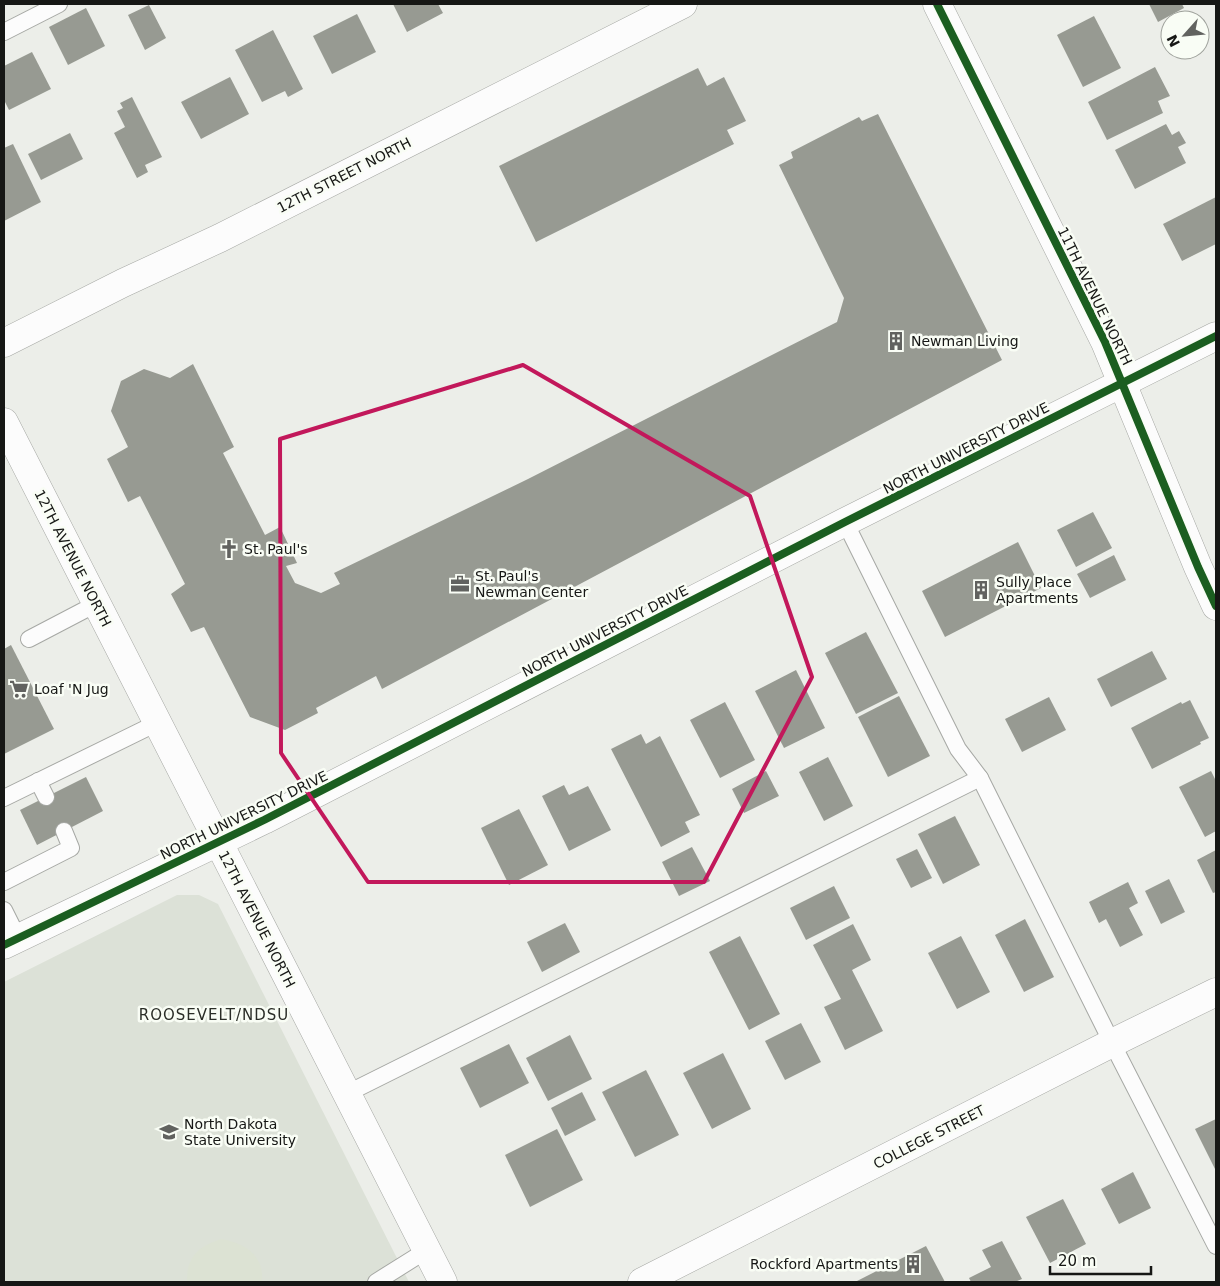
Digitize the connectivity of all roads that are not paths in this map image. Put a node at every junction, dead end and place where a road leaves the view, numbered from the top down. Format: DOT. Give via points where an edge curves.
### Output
graph roads {
  1 [pos="59,4"];
  2 [pos="683,4"];
  3 [pos="937,4"];
  4 [pos="4,32"];
  5 [pos="1216,336"];
  6 [pos="4,343"];
  7 [pos="1123,383"];
  8 [pos="4,422"];
  9 [pos="845,522"];
  10 [pos="96,604"];
  11 [pos="1216,606"];
  12 [pos="29,638"];
  13 [pos="157,723"];
  14 [pos="980,778"];
  15 [pos="38,781"];
  16 [pos="46,797"];
  17 [pos="4,798"];
  18 [pos="64,831"];
  19 [pos="218,842"];
  20 [pos="4,882"];
  21 [pos="4,910"];
  22 [pos="11,942"];
  23 [pos="1216,992"];
  24 [pos="1112,1043"];
  25 [pos="346,1094"];
  26 [pos="1216,1246"];
  27 [pos="427,1250"];
  28 [pos="376,1282"];
  29 [pos="443,1282"];
  30 [pos="642,1282"];
  1 -- 4 [label="lane"];
  2 -- 6 [label="main road, 12TH STREET NORTH" via="220,238"];
  3 -- 7 [label="main road, 11TH AVENUE NORTH"];
  5 -- 7 [label="main road, NORTH UNIVERSITY DRIVE"];
  7 -- 9 [label="main road, NORTH UNIVERSITY DRIVE"];
  7 -- 11 [label="main road, 11TH AVENUE NORTH"];
  8 -- 10 [label="main road, 12TH AVENUE NORTH"];
  9 -- 14 [label="lane" via="958,749"];
  9 -- 19 [label="main road, NORTH UNIVERSITY DRIVE"];
  10 -- 12 [label="lane"];
  10 -- 13 [label="main road, 12TH AVENUE NORTH"];
  13 -- 15 [label="lane"];
  13 -- 19 [label="main road, 12TH AVENUE NORTH"];
  14 -- 24 [label="lane"];
  14 -- 25 [label="lane"];
  15 -- 16 [label="lane"];
  15 -- 17 [label="lane"];
  18 -- 20 [label="lane" via="72,848"];
  19 -- 22 [label="main road, NORTH UNIVERSITY DRIVE"];
  19 -- 25 [label="main road, 12TH AVENUE NORTH"];
  21 -- 22 [label="lane"];
  23 -- 24 [label="main road, COLLEGE STREET"];
  24 -- 26 [label="lane"];
  24 -- 30 [label="main road, COLLEGE STREET"];
  25 -- 27 [label="main road, 12TH AVENUE NORTH"];
  27 -- 28 [label="lane"];
  27 -- 29 [label="main road, 12TH AVENUE NORTH"];
}
